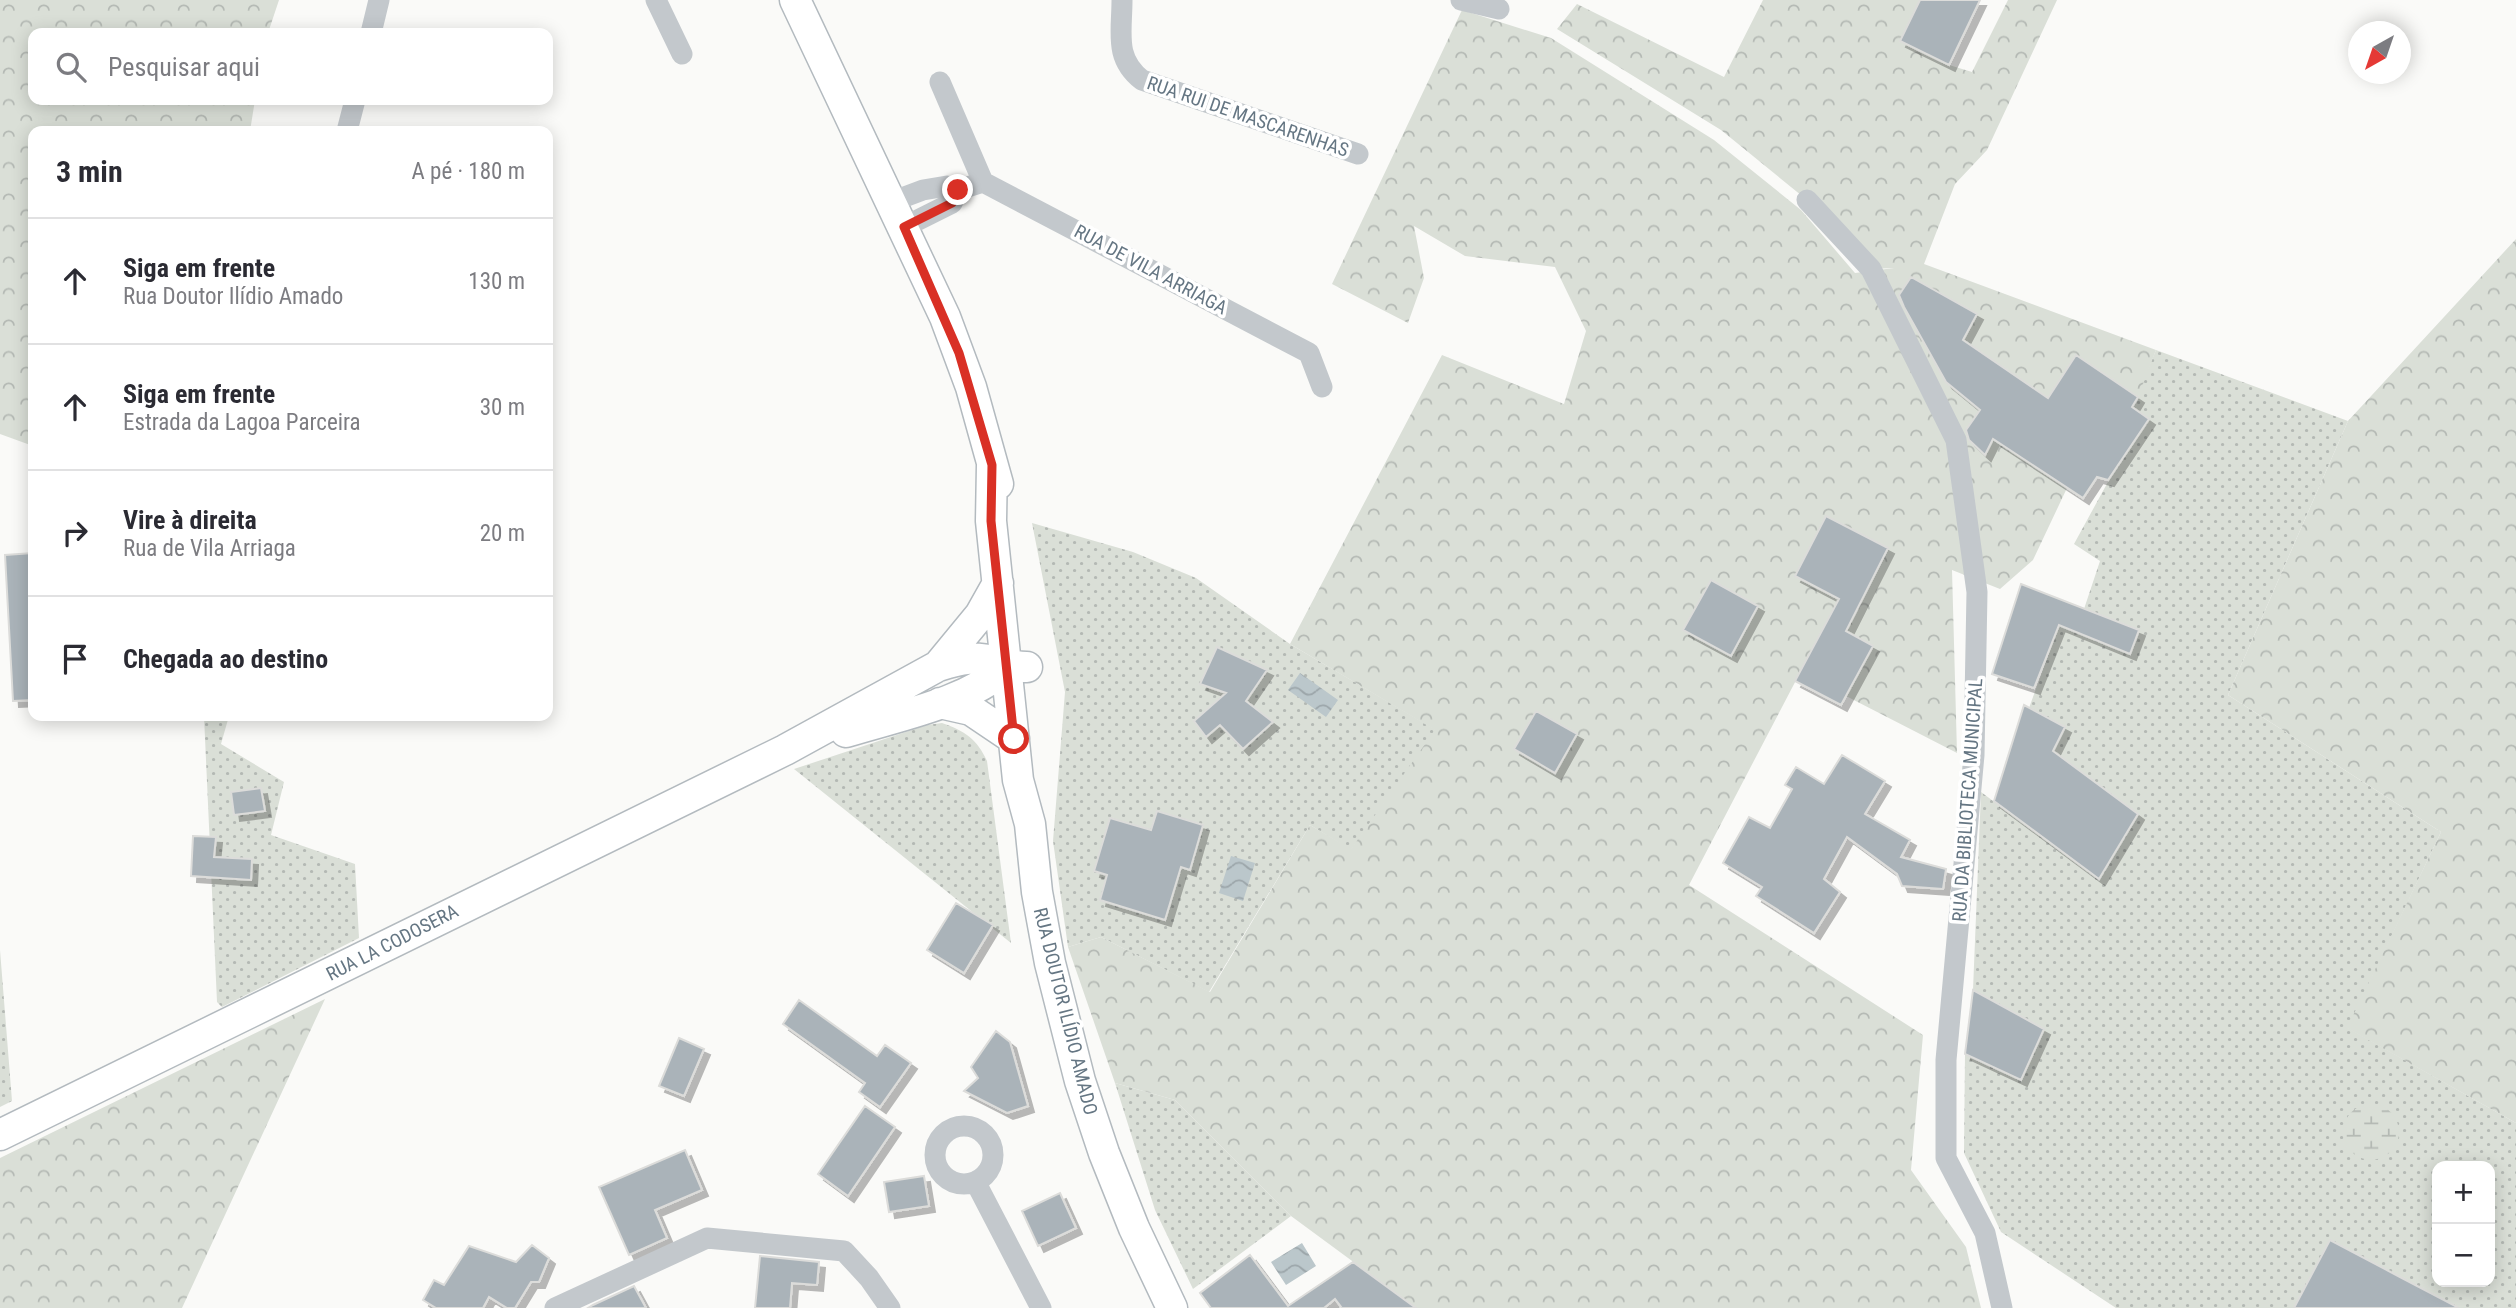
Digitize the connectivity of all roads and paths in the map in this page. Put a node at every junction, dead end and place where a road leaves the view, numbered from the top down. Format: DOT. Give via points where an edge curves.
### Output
graph roads {
  1 [pos="379,0"];
  2 [pos="656,0"];
  3 [pos="795,0"];
  4 [pos="1122,0"];
  5 [pos="1461,0"];
  6 [pos="1499,9"];
  7 [pos="372,28"];
  8 [pos="682,54"];
  9 [pos="940,82"];
  10 [pos="354,105"];
  11 [pos="348,126"];
  12 [pos="1358,154"];
  13 [pos="983,182"];
  14 [pos="1807,200"];
  15 [pos="898,215"];
  16 [pos="1322,387"];
  17 [pos="992,465"];
  18 [pos="998,583"];
  19 [pos="938,666"];
  20 [pos="1018,667"];
  21 [pos="940,703"];
  22 [pos="1014,739"];
  23 [pos="785,750"];
  24 [pos="1030,824"];
  25 [pos="0,1135"];
  26 [pos="976,1183"];
  27 [pos="555,1308"];
  28 [pos="890,1308"];
  29 [pos="1041,1308"];
  30 [pos="1172,1308"];
  31 [pos="2002,1308"];
  1 -- 7 [label="street"];
  2 -- 8 [label="street"];
  3 -- 15 [label="street, RUA DOUTOR ILÍDIO AMADO"];
  4 -- 12 [label="street, RUA RUI DE MASCARENHAS" via="1126,67 1142,80"];
  5 -- 6 [label="street"];
  9 -- 13 [label="street"];
  10 -- 11 [label="street"];
  13 -- 15 [label="street" via="958,190 952,203"];
  13 -- 16 [label="street, RUA DE VILA ARRIAGA" via="1309,353"];
  14 -- 31 [label="street, RUA DA BIBLIOTECA MUNICIPAL" via="1871,269 1956,440 1978,592 1974,755 1946,1060 1946,1158 1985,1233"];
  15 -- 17 [label="street, RUA DOUTOR ILÍDIO AMADO" via="945,317 971,387"];
  17 -- 18 [label="street, RUA DOUTOR ILÍDIO AMADO" via="991,521"];
  17 -- 20 [label="street, RUA DOUTOR ILÍDIO AMADO" via="1009,521"];
  18 -- 19 [label="street" via="980,615"];
  18 -- 20 [label="street, RUA DOUTOR ILÍDIO AMADO"];
  19 -- 20 [label="street" via="982,659"];
  19 -- 23 [label="street"];
  20 -- 21 [label="street"];
  20 -- 22 [label="street, RUA DOUTOR ILÍDIO AMADO"];
  20 -- 24 [label="street, RUA DOUTOR ILÍDIO AMADO" via="1036,782"];
  21 -- 22 [label="street" via="971,710"];
  21 -- 23 [label="street"];
  22 -- 24 [label="street, RUA DOUTOR ILÍDIO AMADO" via="1017,780"];
  23 -- 25 [label="street, RUA LA CODOSERA"];
  24 -- 30 [label="street, RUA DOUTOR ILÍDIO AMADO" via="1050,963 1080,1081 1134,1228"];
  26 -- 29 [label="street"];
  27 -- 28 [label="street" via="708,1238 844,1251"];
}
